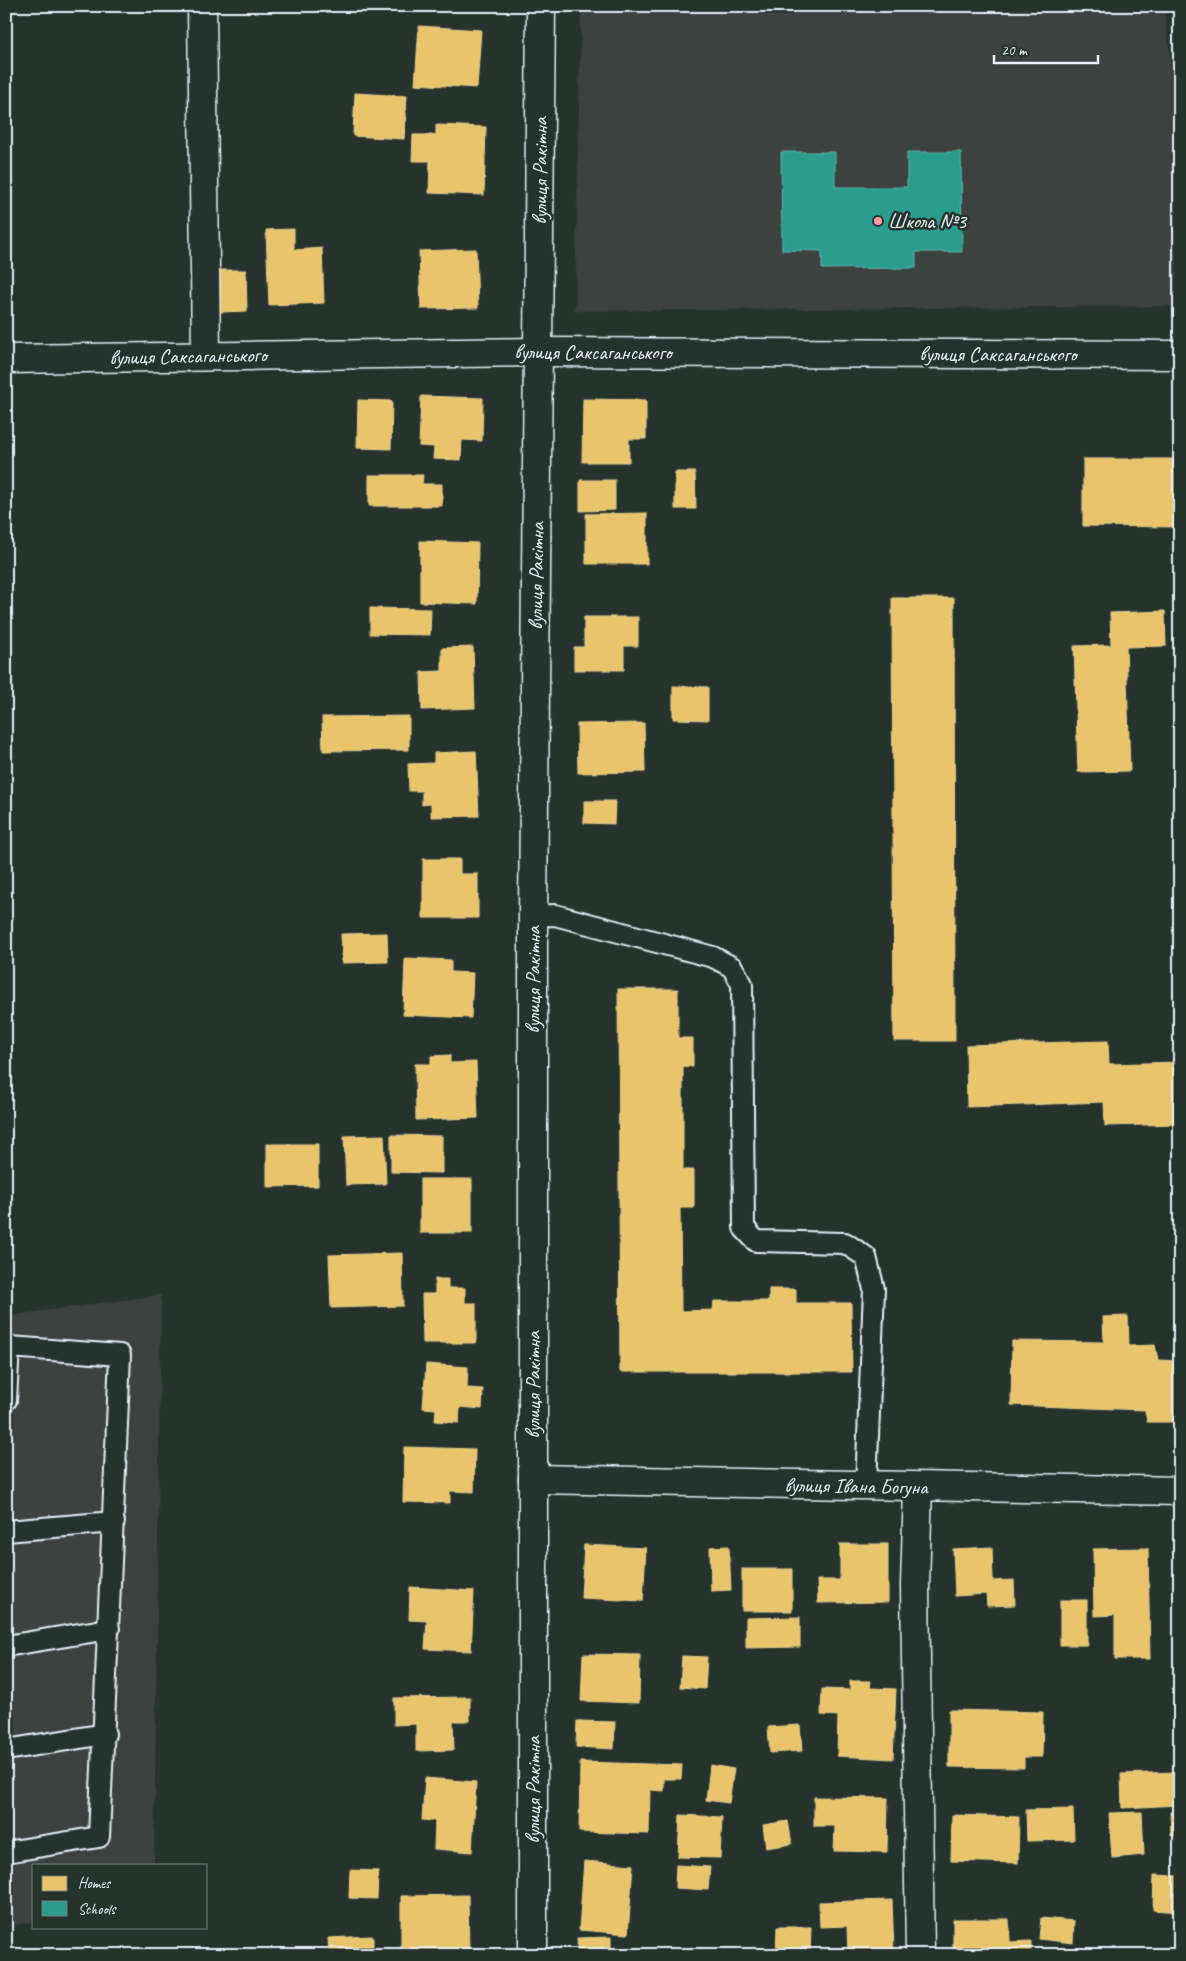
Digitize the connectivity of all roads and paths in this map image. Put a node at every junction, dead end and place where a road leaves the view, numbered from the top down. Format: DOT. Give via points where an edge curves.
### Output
graph roads {
  1 [pos="202,6"];
  2 [pos="541,6"];
  3 [pos="539,352"];
  4 [pos="206,355"];
  5 [pos="1180,355"];
  6 [pos="6,359"];
  7 [pos="533,916"];
  8 [pos="6,1400"];
  9 [pos="533,1479"];
  10 [pos="866,1486"];
  11 [pos="918,1487"];
  12 [pos="1180,1491"];
  13 [pos="114,1522"];
  14 [pos="6,1531"];
  15 [pos="109,1629"];
  16 [pos="6,1646"];
  17 [pos="105,1734"];
  18 [pos="6,1750"];
  19 [pos="6,1852"];
  20 [pos="533,1955"];
  21 [pos="920,1955"];
  1 -- 4 [label="street"];
  2 -- 3 [label="street, вулиця Ракітна"];
  3 -- 4 [label="street, вулиця Саксаганського"];
  3 -- 5 [label="street, вулиця Саксаганського"];
  3 -- 7 [label="street, вулиця Ракітна"];
  4 -- 6 [label="street, вулиця Саксаганського"];
  7 -- 9 [label="street, вулиця Ракітна"];
  7 -- 10 [label="lane" via="555,915 713,957 732,967 742,984 744,1228 756,1241 845,1243 866,1257 874,1289"];
  8 -- 13 [label="lane" via="9,1347 120,1355"];
  9 -- 10 [label="street, вулиця Івана Богуна"];
  9 -- 20 [label="street, вулиця Ракітна"];
  10 -- 11 [label="street, вулиця Івана Богуна"];
  11 -- 12 [label="street, вулиця Івана Богуна"];
  11 -- 21 [label="street" via="915,1585"];
  13 -- 14 [label="lane"];
  13 -- 15 [label="lane"];
  15 -- 16 [label="lane"];
  15 -- 17 [label="lane"];
  17 -- 18 [label="lane"];
  17 -- 19 [label="lane" via="98,1836"];
}
